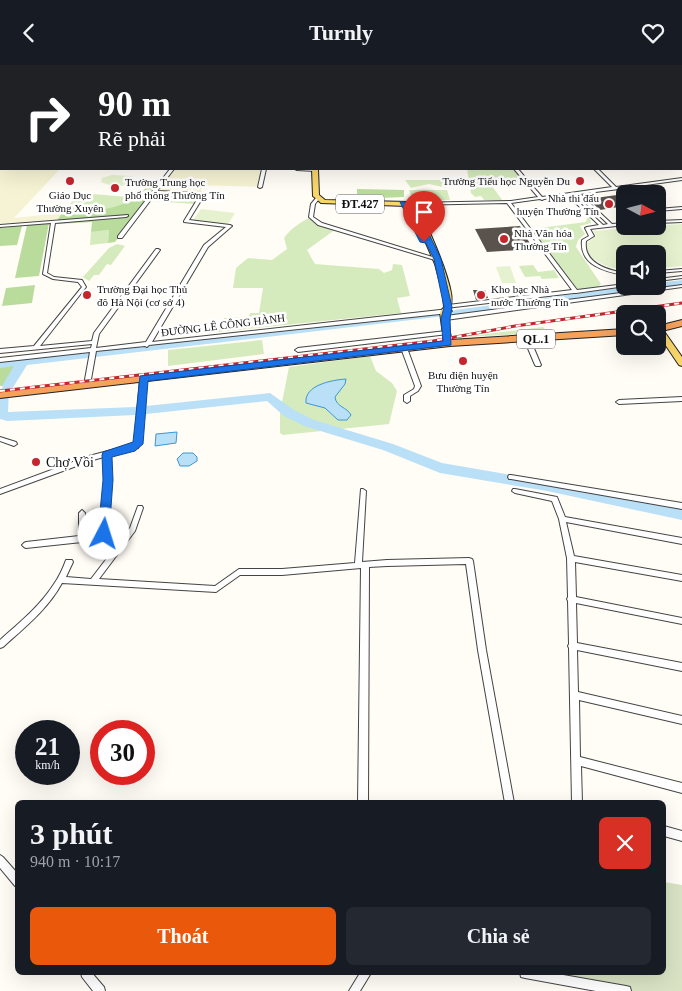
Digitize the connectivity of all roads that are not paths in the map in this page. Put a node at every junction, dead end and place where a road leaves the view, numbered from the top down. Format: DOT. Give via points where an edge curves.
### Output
graph roads {
  1 [pos="171,170"];
  2 [pos="264,170"];
  3 [pos="315,170"];
  4 [pos="517,170"];
  5 [pos="597,170"];
  6 [pos="682,179"];
  7 [pos="636,185"];
  8 [pos="260,187"];
  9 [pos="616,188"];
  10 [pos="154,192"];
  11 [pos="578,194"];
  12 [pos="570,195"];
  13 [pos="317,199"];
  14 [pos="542,199"];
  15 [pos="508,202"];
  16 [pos="406,204"];
  17 [pos="682,208"];
  18 [pos="666,209"];
  19 [pos="126,215"];
  20 [pos="53,221"];
  21 [pos="682,221"];
  22 [pos="666,222"];
  23 [pos="611,225"];
  24 [pos="616,225"];
  25 [pos="0,226"];
  26 [pos="602,226"];
  27 [pos="120,237"];
  28 [pos="158,250"];
  29 [pos="434,258"];
  30 [pos="682,270"];
  31 [pos="616,271"];
  32 [pos="666,271"];
  33 [pos="682,277"];
  34 [pos="666,279"];
  35 [pos="616,286"];
  36 [pos="682,286"];
  37 [pos="576,292"];
  38 [pos="447,312"];
  39 [pos="682,323"];
  40 [pos="666,327"];
  41 [pos="616,333"];
  42 [pos="447,338"];
  43 [pos="527,339"];
  44 [pos="666,340"];
  45 [pos="95,342"];
  46 [pos="147,345"];
  47 [pos="36,347"];
  48 [pos="404,348"];
  49 [pos="298,350"];
  50 [pos="0,351"];
  51 [pos="94,353"];
  52 [pos="0,360"];
  53 [pos="682,363"];
  54 [pos="538,365"];
  55 [pos="143,378"];
  56 [pos="87,385"];
  57 [pos="0,395"];
  58 [pos="682,399"];
  59 [pos="407,401"];
  60 [pos="619,402"];
  61 [pos="0,439"];
  62 [pos="14,444"];
  63 [pos="107,455"];
  64 [pos="511,477"];
  65 [pos="0,491"];
  66 [pos="363,491"];
  67 [pos="515,491"];
  68 [pos="682,506"];
  69 [pos="140,508"];
  70 [pos="82,513"];
  71 [pos="562,519"];
  72 [pos="82,539"];
  73 [pos="682,541"];
  74 [pos="26,545"];
  75 [pos="571,558"];
  76 [pos="69,562"];
  77 [pos="362,565"];
  78 [pos="682,578"];
  79 [pos="62,580"];
  80 [pos="93,582"];
  81 [pos="571,599"];
  82 [pos="682,621"];
  83 [pos="0,645"];
  84 [pos="572,646"];
  85 [pos="682,667"];
  86 [pos="574,695"];
  87 [pos="682,720"];
  88 [pos="576,760"];
  89 [pos="682,788"];
  90 [pos="364,800"];
  91 [pos="509,800"];
  92 [pos="577,800"];
  93 [pos="666,832"];
  94 [pos="682,836"];
  95 [pos="0,860"];
  96 [pos="15,879"];
  97 [pos="88,975"];
  98 [pos="363,975"];
  99 [pos="536,975"];
  100 [pos="100,991"];
  101 [pos="354,991"];
  102 [pos="626,991"];
  1 -- 10 [label="street"];
  2 -- 8 [label="street"];
  3 -- 13 [label="main road, ĐT.427"];
  4 -- 14 [label="street"];
  5 -- 9 [label="street"];
  6 -- 7 [label="street"];
  9 -- 11 [label="street"];
  10 -- 27 [label="street"];
  10 -- 46 [label="street" via="203,194 186,221 230,226 206,246"];
  11 -- 12 [label="street"];
  11 -- 23 [label="street"];
  12 -- 14 [label="street"];
  12 -- 26 [label="street"];
  13 -- 16 [label="main road, ĐT.427" via="326,203"];
  13 -- 29 [label="street" via="313,204 313,220"];
  14 -- 15 [label="street"];
  15 -- 16 [label="street"];
  15 -- 37 [label="street"];
  16 -- 29 [label="main road" via="415,210"];
  17 -- 18 [label="street"];
  19 -- 20 [label="street"];
  20 -- 25 [label="street"];
  20 -- 47 [label="street" via="44,274 80,281 84,287"];
  21 -- 22 [label="street"];
  23 -- 24 [label="street"];
  23 -- 26 [label="street"];
  26 -- 31 [label="street" via="587,227 592,236 584,240 584,252 598,265"];
  28 -- 45 [label="street" via="97,333"];
  29 -- 38 [label="main road"];
  30 -- 32 [label="street"];
  33 -- 34 [label="street"];
  35 -- 37 [label="street"];
  36 -- 38 [label="street"];
  37 -- 38 [label="street"];
  38 -- 42 [label="main road"];
  38 -- 46 [label="street, ĐƯỜNG LÊ CÔNG HÀNH"];
  39 -- 40 [label="highway"];
  41 -- 43 [label="highway, QL.1"];
  42 -- 43 [label="highway, QL.1"];
  42 -- 48 [label="highway, QL.1"];
  42 -- 49 [label="street"];
  43 -- 54 [label="street"];
  44 -- 53 [label="main road"];
  45 -- 47 [label="street"];
  45 -- 51 [label="street"];
  46 -- 51 [label="street, ĐƯỜNG LÊ CÔNG HÀNH"];
  47 -- 50 [label="street"];
  48 -- 55 [label="highway, QL.1"];
  48 -- 59 [label="street" via="418,386 407,394"];
  51 -- 52 [label="street, ĐƯỜNG LÊ CÔNG HÀNH"];
  51 -- 56 [label="street"];
  55 -- 56 [label="highway, QL.1"];
  55 -- 63 [label="street" via="138,444"];
  56 -- 57 [label="highway, QL.1"];
  58 -- 60 [label="street"];
  61 -- 62 [label="street"];
  63 -- 65 [label="street"];
  63 -- 72 [label="street" via="104,534"];
  64 -- 68 [label="street"];
  66 -- 77 [label="street"];
  67 -- 71 [label="street" via="555,499"];
  69 -- 80 [label="street" via="133,529"];
  70 -- 72 [label="street"];
  71 -- 73 [label="street"];
  71 -- 75 [label="street"];
  72 -- 74 [label="street"];
  75 -- 78 [label="street"];
  75 -- 81 [label="street"];
  76 -- 79 [label="street"];
  77 -- 80 [label="street" via="239,572 216,589"];
  77 -- 90 [label="street"];
  77 -- 91 [label="street" via="469,561"];
  79 -- 80 [label="street"];
  79 -- 83 [label="street" via="42,606"];
  81 -- 82 [label="street"];
  81 -- 84 [label="street"];
  84 -- 85 [label="street"];
  84 -- 86 [label="street"];
  86 -- 87 [label="street"];
  86 -- 88 [label="street"];
  88 -- 89 [label="street"];
  88 -- 92 [label="street"];
  93 -- 94 [label="street"];
  95 -- 96 [label="street"];
  97 -- 100 [label="street"];
  98 -- 101 [label="street"];
  99 -- 102 [label="street"];
}
